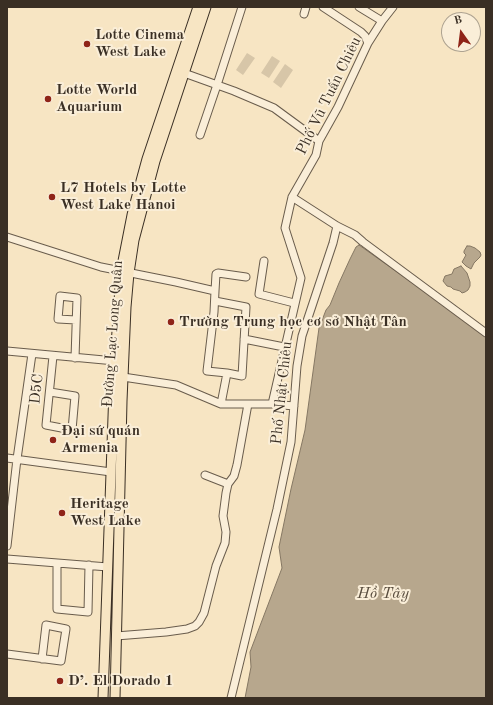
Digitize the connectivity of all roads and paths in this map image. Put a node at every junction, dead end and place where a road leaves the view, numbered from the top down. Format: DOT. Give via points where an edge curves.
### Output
graph roads {
  1 [pos="198,7"];
  2 [pos="206,7"];
  3 [pos="242,7"];
  4 [pos="358,7"];
  5 [pos="393,7"];
  6 [pos="327,8"];
  7 [pos="382,21"];
  8 [pos="368,43"];
  9 [pos="184,73"];
  10 [pos="217,85"];
  11 [pos="200,135"];
  12 [pos="318,141"];
  13 [pos="292,198"];
  14 [pos="337,226"];
  15 [pos="7,237"];
  16 [pos="264,261"];
  17 [pos="125,272"];
  18 [pos="246,277"];
  19 [pos="215,291"];
  20 [pos="215,301"];
  21 [pos="294,303"];
  22 [pos="76,320"];
  23 [pos="486,333"];
  24 [pos="244,339"];
  25 [pos="284,347"];
  26 [pos="7,351"];
  27 [pos="32,354"];
  28 [pos="53,356"];
  29 [pos="75,358"];
  30 [pos="116,361"];
  31 [pos="227,373"];
  32 [pos="123,377"];
  33 [pos="50,392"];
  34 [pos="221,404"];
  35 [pos="248,404"];
  36 [pos="272,404"];
  37 [pos="294,406"];
  38 [pos="7,458"];
  39 [pos="17,459"];
  40 [pos="111,472"];
  41 [pos="205,475"];
  42 [pos="228,484"];
  43 [pos="10,497"];
  44 [pos="7,546"];
  45 [pos="7,559"];
  46 [pos="57,563"];
  47 [pos="89,566"];
  48 [pos="108,567"];
  49 [pos="116,636"];
  50 [pos="7,654"];
  51 [pos="42,659"];
  52 [pos="103,698"];
  53 [pos="115,698"];
  54 [pos="231,698"];
  1 -- 17 [label="main road, Đường Lạc Long Quân" via="138,192 132,215"];
  2 -- 9 [label="main road, Đường Lạc Long Quân"];
  3 -- 10 [label="street"];
  4 -- 7 [label="street"];
  5 -- 7 [label="street, Phố Vũ Tuấn Chiêu"];
  6 -- 8 [label="street" via="361,32"];
  7 -- 8 [label="street, Phố Vũ Tuấn Chiêu"];
  8 -- 12 [label="street, Phố Vũ Tuấn Chiêu" via="338,107"];
  9 -- 10 [label="street"];
  9 -- 17 [label="main road, Đường Lạc Long Quân" via="154,161"];
  10 -- 11 [label="street"];
  10 -- 12 [label="street" via="274,108"];
  12 -- 13 [label="street, Phố Vũ Tuấn Chiêu" via="316,155"];
  13 -- 14 [label="street"];
  13 -- 21 [label="street, Phố Vũ Tuấn Chiêu" via="285,228 300,278"];
  14 -- 23 [label="street" via="355,235"];
  14 -- 37 [label="street, Phố Nhật Chiêu" via="302,336"];
  15 -- 17 [label="street" via="101,267"];
  16 -- 21 [label="street" via="259,294"];
  17 -- 19 [label="street"];
  17 -- 30 [label="main road, Đường Lạc Long Quân" via="118,307"];
  17 -- 32 [label="main road, Đường Lạc Long Quân" via="128,342"];
  18 -- 19 [label="street" via="218,273"];
  19 -- 20 [label="street"];
  20 -- 24 [label="street" via="246,307"];
  20 -- 31 [label="street" via="207,371"];
  21 -- 25 [label="street, Phố Vũ Tuấn Chiêu"];
  22 -- 29 [label="street"];
  24 -- 25 [label="street"];
  24 -- 31 [label="street" via="242,376"];
  25 -- 36 [label="street, Phố Vũ Tuấn Chiêu"];
  26 -- 27 [label="street"];
  27 -- 28 [label="street"];
  27 -- 39 [label="street"];
  28 -- 29 [label="street"];
  28 -- 33 [label="street, D5C"];
  29 -- 30 [label="street"];
  30 -- 40 [label="main road, Đường Lạc Long Quân"];
  31 -- 34 [label="street"];
  32 -- 34 [label="street" via="176,385"];
  32 -- 49 [label="main road, Đường Lạc Long Quân"];
  33 -- 33 [label="street, D5C" via="46,425 72,430 75,396"];
  34 -- 35 [label="street"];
  35 -- 36 [label="street"];
  35 -- 42 [label="street" via="237,465"];
  36 -- 37 [label="street"];
  37 -- 54 [label="street, Phố Nhật Chiêu" via="291,442 277,509"];
  38 -- 39 [label="street"];
  39 -- 40 [label="street"];
  39 -- 43 [label="street"];
  40 -- 48 [label="main road, Đường Lạc Long Quân"];
  41 -- 42 [label="street"];
  42 -- 49 [label="street" via="223,516 225,543 199,622 187,629"];
  43 -- 44 [label="street"];
  45 -- 46 [label="street"];
  46 -- 47 [label="street"];
  46 -- 47 [label="street" via="57,609 88,612"];
  47 -- 48 [label="street"];
  48 -- 52 [label="main road, Đường Lạc Long Quân"];
  49 -- 53 [label="main road, Đường Lạc Long Quân"];
  50 -- 51 [label="street"];
  51 -- 51 [label="street" via="61,661 66,629 46,625"];
}
